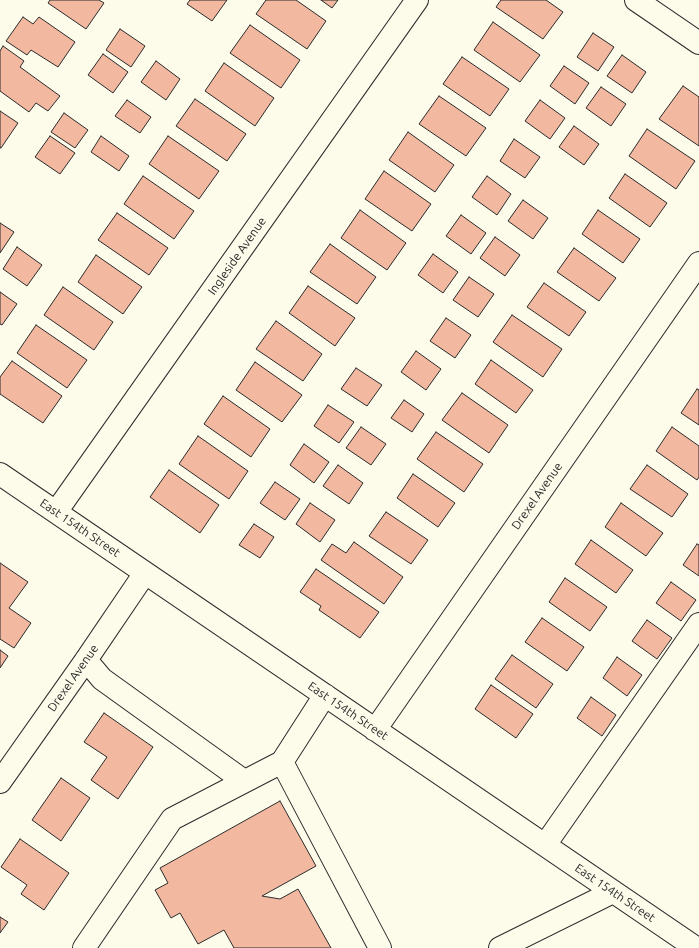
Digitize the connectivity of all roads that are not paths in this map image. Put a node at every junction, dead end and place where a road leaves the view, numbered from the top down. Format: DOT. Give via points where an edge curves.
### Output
graph roads {
  1 [pos="417,0"];
  2 [pos="636,0"];
  3 [pos="699,43"];
  4 [pos="699,263"];
  5 [pos="0,474"];
  6 [pos="56,512"];
  7 [pos="145,573"];
  8 [pos="699,624"];
  9 [pos="86,660"];
  10 [pos="325,695"];
  11 [pos="375,730"];
  12 [pos="282,762"];
  13 [pos="244,781"];
  14 [pos="0,782"];
  15 [pos="545,845"];
  16 [pos="613,892"];
  17 [pos="699,943"];
  18 [pos="84,948"];
  19 [pos="380,948"];
  20 [pos="500,948"];
  21 [pos="696,948"];
  1 -- 6 [label="street, Ingleside Avenue"];
  2 -- 3 [label="street"];
  4 -- 11 [label="street, Drexel Avenue"];
  5 -- 6 [label="street, East 154th Street"];
  6 -- 7 [label="street, East 154th Street"];
  7 -- 9 [label="street, Drexel Avenue"];
  7 -- 10 [label="street, East 154th Street"];
  8 -- 15 [label="street"];
  9 -- 13 [label="street" via="102,678"];
  9 -- 14 [label="street, Drexel Avenue"];
  10 -- 11 [label="street, East 154th Street"];
  10 -- 12 [label="street"];
  11 -- 15 [label="street, East 154th Street"];
  12 -- 13 [label="street"];
  12 -- 19 [label="street"];
  13 -- 18 [label="street" via="172,819"];
  15 -- 16 [label="street, East 154th Street"];
  16 -- 20 [label="street"];
  16 -- 21 [label="street, East 154th Street"];
  17 -- 21 [label="street"];
}
